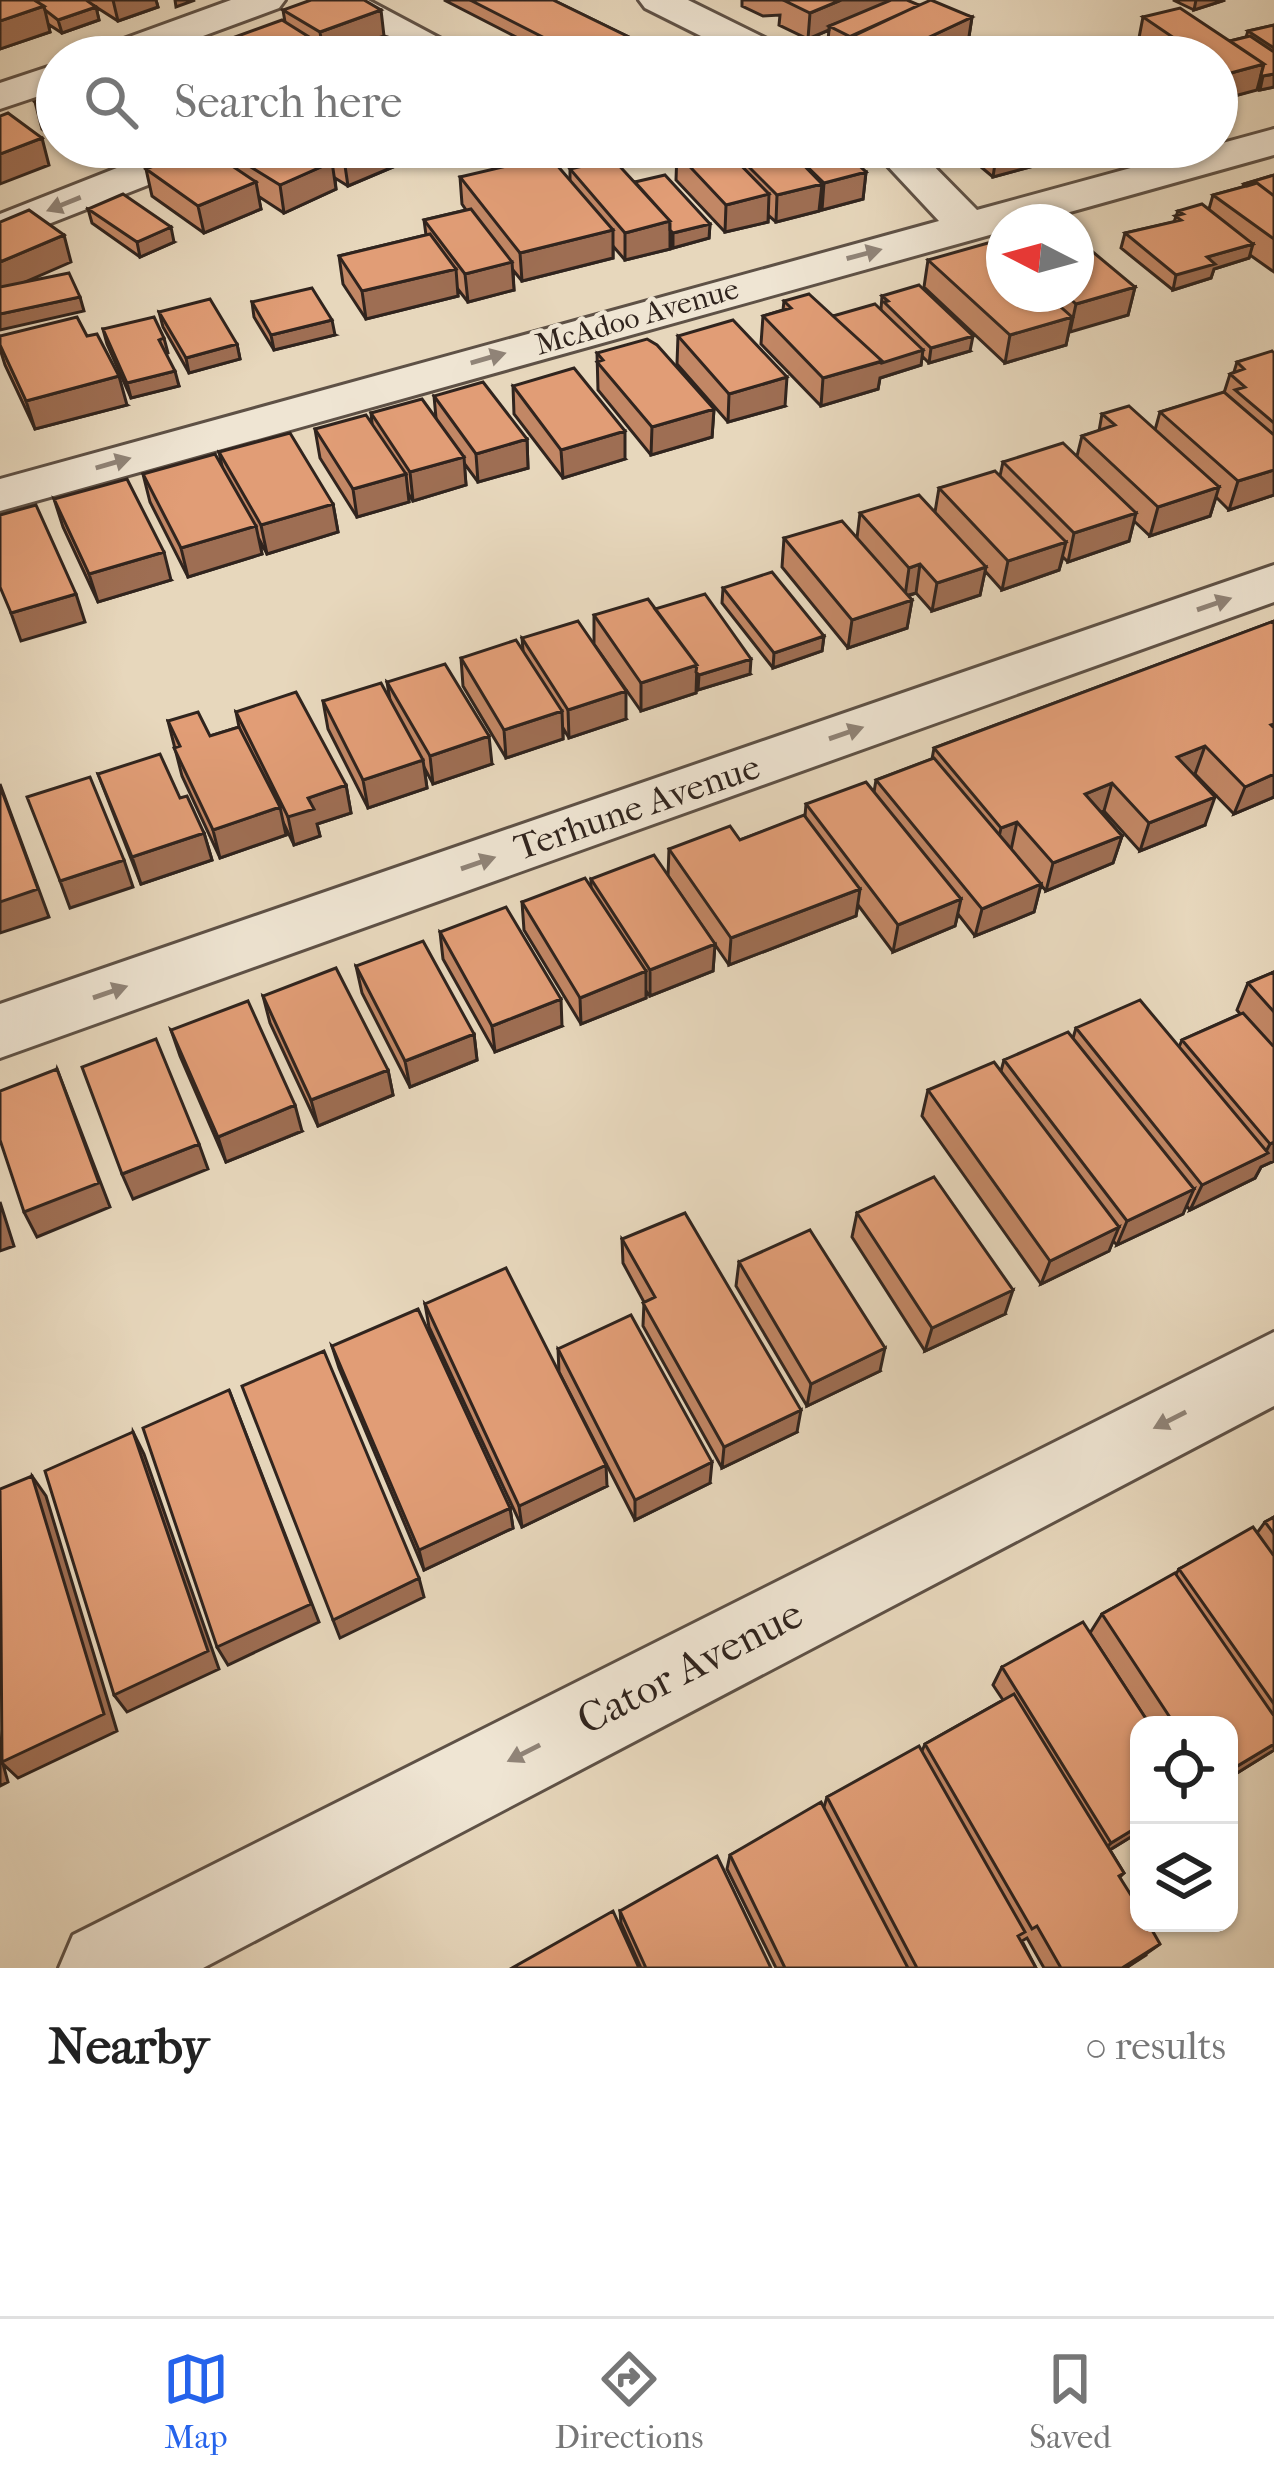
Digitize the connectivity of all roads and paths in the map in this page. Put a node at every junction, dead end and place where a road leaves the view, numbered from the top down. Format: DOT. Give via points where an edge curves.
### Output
graph roads {
  1 [pos="266,0"];
  2 [pos="340,0"];
  3 [pos="658,0"];
  4 [pos="167,36"];
  5 [pos="403,36"];
  6 [pos="731,36"];
  7 [pos="36,84"];
  8 [pos="0,97"];
  9 [pos="1274,142"];
  10 [pos="1238,152"];
  11 [pos="154,168"];
  12 [pos="911,168"];
  13 [pos="1179,168"];
  14 [pos="968,226"];
  15 [pos="0,230"];
  16 [pos="0,495"];
  17 [pos="1274,583"];
  18 [pos="0,1030"];
  19 [pos="1274,1367"];
  20 [pos="106,1968"];
  1 -- 4 [label="street"];
  2 -- 5 [label="street"];
  3 -- 6 [label="street"];
  7 -- 8 [label="street"];
  9 -- 10 [label="street, McAdoo Avenue"];
  11 -- 15 [label="street, one-way"];
  12 -- 14 [label="street"];
  13 -- 14 [label="street, McAdoo Avenue"];
  16 -- 14 [label="street, McAdoo Avenue, one-way"];
  18 -- 17 [label="street, Terhune Avenue, one-way"];
  19 -- 20 [label="street, Cator Avenue, one-way"];
}
